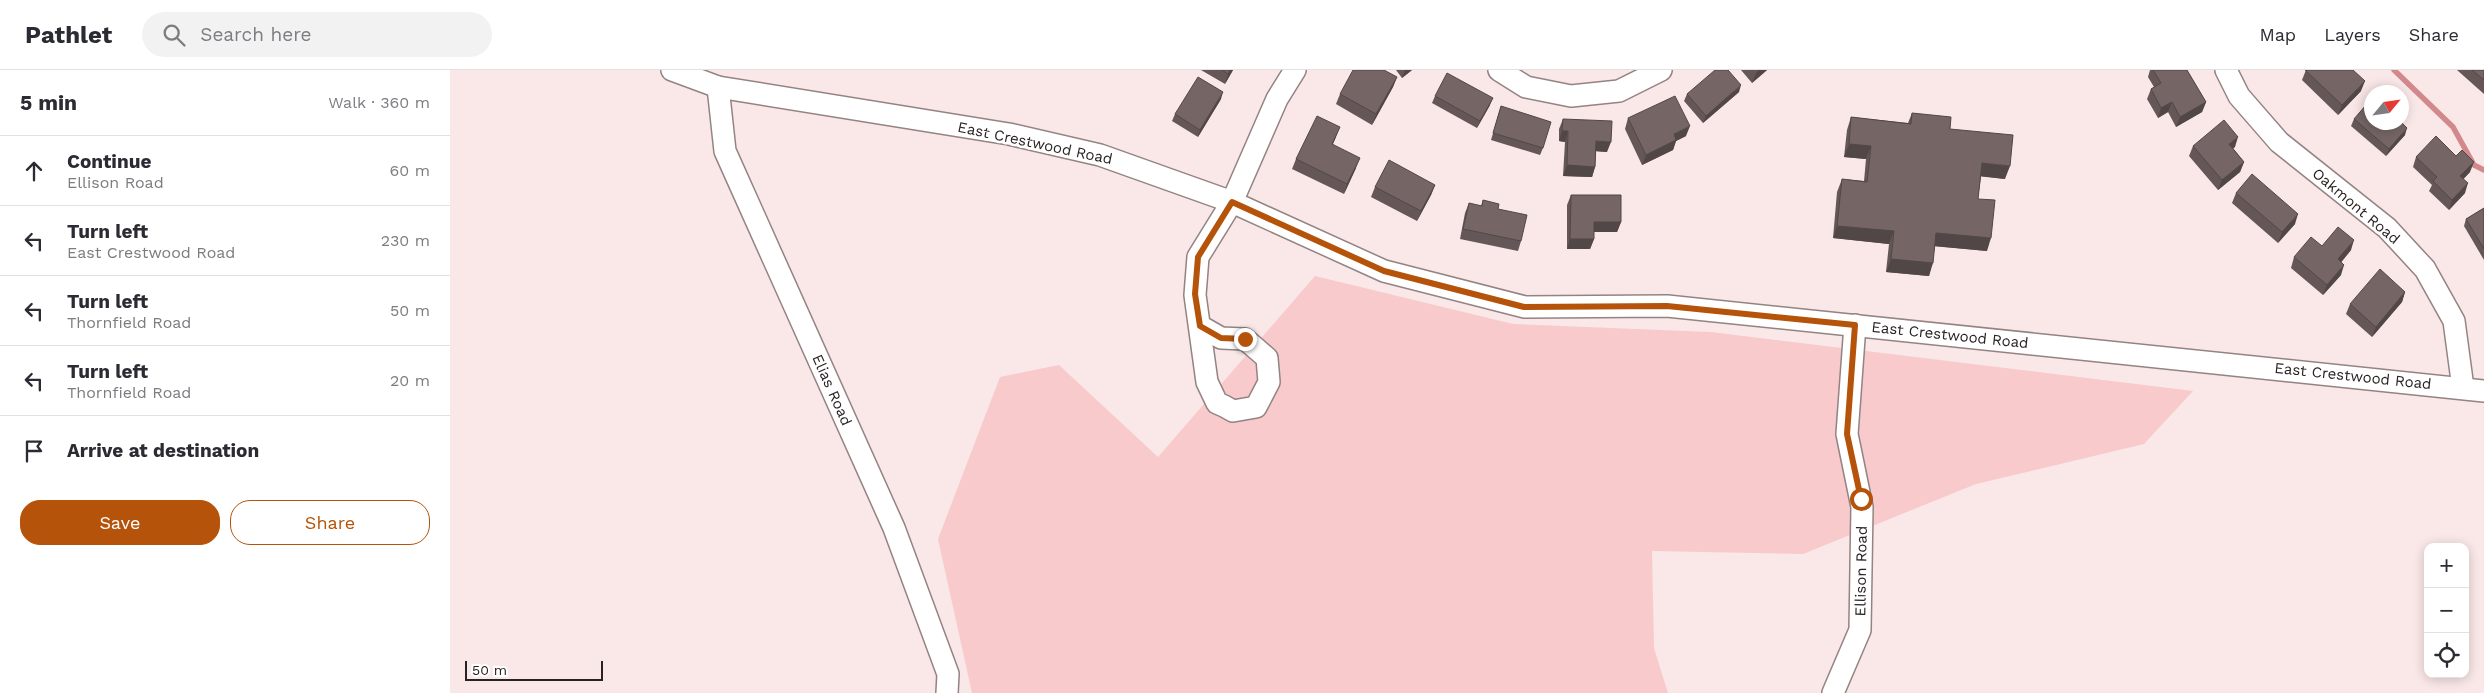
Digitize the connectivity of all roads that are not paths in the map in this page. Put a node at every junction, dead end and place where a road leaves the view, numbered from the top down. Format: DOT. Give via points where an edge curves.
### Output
graph roads {
  1 [pos="672,70"];
  2 [pos="1295,70"];
  3 [pos="1500,70"];
  4 [pos="1662,70"];
  5 [pos="2226,70"];
  6 [pos="718,87"];
  7 [pos="1232,202"];
  8 [pos="1855,325"];
  9 [pos="1200,326"];
  10 [pos="2463,388"];
  11 [pos="2484,391"];
  12 [pos="948,693"];
  13 [pos="1833,693"];
  1 -- 6 [label="street, East Crestwood Road"];
  2 -- 7 [label="street" via="1277,99"];
  3 -- 4 [label="street" via="1526,87 1571,96 1619,91"];
  5 -- 10 [label="street, Oakmont Road" via="2239,96 2279,142 2387,228 2425,269 2454,321"];
  6 -- 7 [label="street, East Crestwood Road" via="1009,134 1100,155"];
  6 -- 12 [label="street, Elias Road" via="725,151 894,528 948,674"];
  7 -- 8 [label="street, East Crestwood Road" via="1384,271 1524,307 1667,306"];
  7 -- 9 [label="street" via="1198,257 1195,294"];
  8 -- 10 [label="street, East Crestwood Road"];
  8 -- 13 [label="street, Ellison Road" via="1847,434 1862,507 1860,630"];
  10 -- 11 [label="street, East Crestwood Road"];
}
